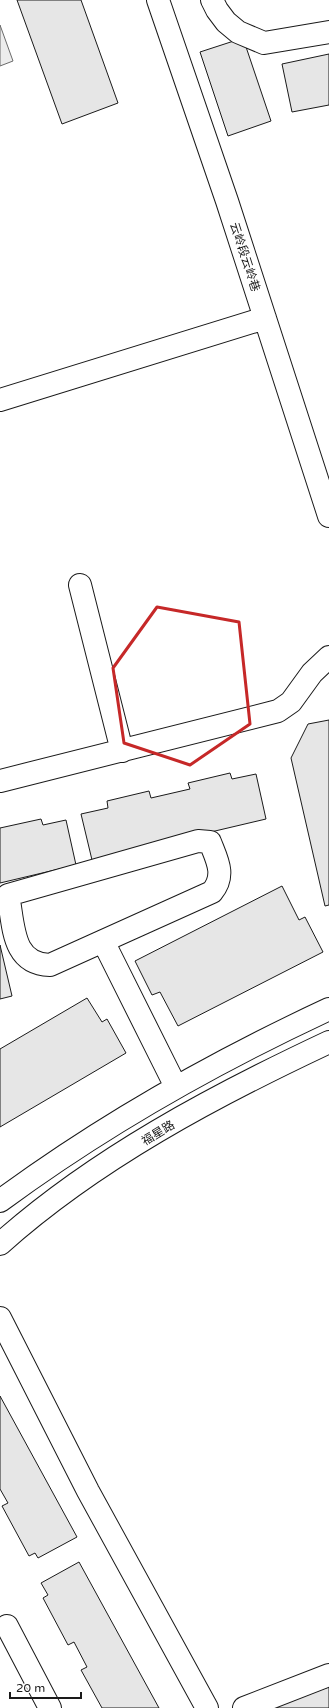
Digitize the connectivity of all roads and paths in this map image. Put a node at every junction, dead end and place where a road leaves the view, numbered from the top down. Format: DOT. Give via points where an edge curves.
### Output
graph roads {
  1 [pos="158,0"];
  2 [pos="216,1"];
  3 [pos="329,32"];
  4 [pos="265,318"];
  5 [pos="0,400"];
  6 [pos="329,516"];
  7 [pos="80,585"];
  8 [pos="329,657"];
  9 [pos="122,750"];
  10 [pos="0,781"];
  11 [pos="103,941"];
  12 [pos="329,1009"];
  13 [pos="329,1042"];
  14 [pos="176,1087"];
  15 [pos="0,1201"];
  16 [pos="0,1244"];
  17 [pos="0,1318"];
  18 [pos="7,1626"];
  19 [pos="329,1675"];
  20 [pos="50,1708"];
  21 [pos="207,1708"];
  22 [pos="244,1708"];
  1 -- 4 [label="street, 云岭段云岭巷"];
  2 -- 3 [label="street" via="216,10 226,22 238,32 264,43"];
  4 -- 5 [label="street"];
  4 -- 6 [label="street, 云岭段云岭巷"];
  7 -- 9 [label="street"];
  8 -- 9 [label="street" via="312,673 291,702 278,711"];
  9 -- 10 [label="street"];
  11 -- 11 [label="street" via="212,892 218,884 220,869 210,842 198,841 8,895 18,948 32,962 50,964"];
  11 -- 14 [label="street"];
  12 -- 14 [label="street"];
  13 -- 16 [label="street, 福星路" via="218,1098 157,1133 34,1214"];
  14 -- 15 [label="street" via="78,1146"];
  17 -- 21 [label="street" via="88,1491"];
  18 -- 20 [label="street"];
  19 -- 22 [label="street"];
}
